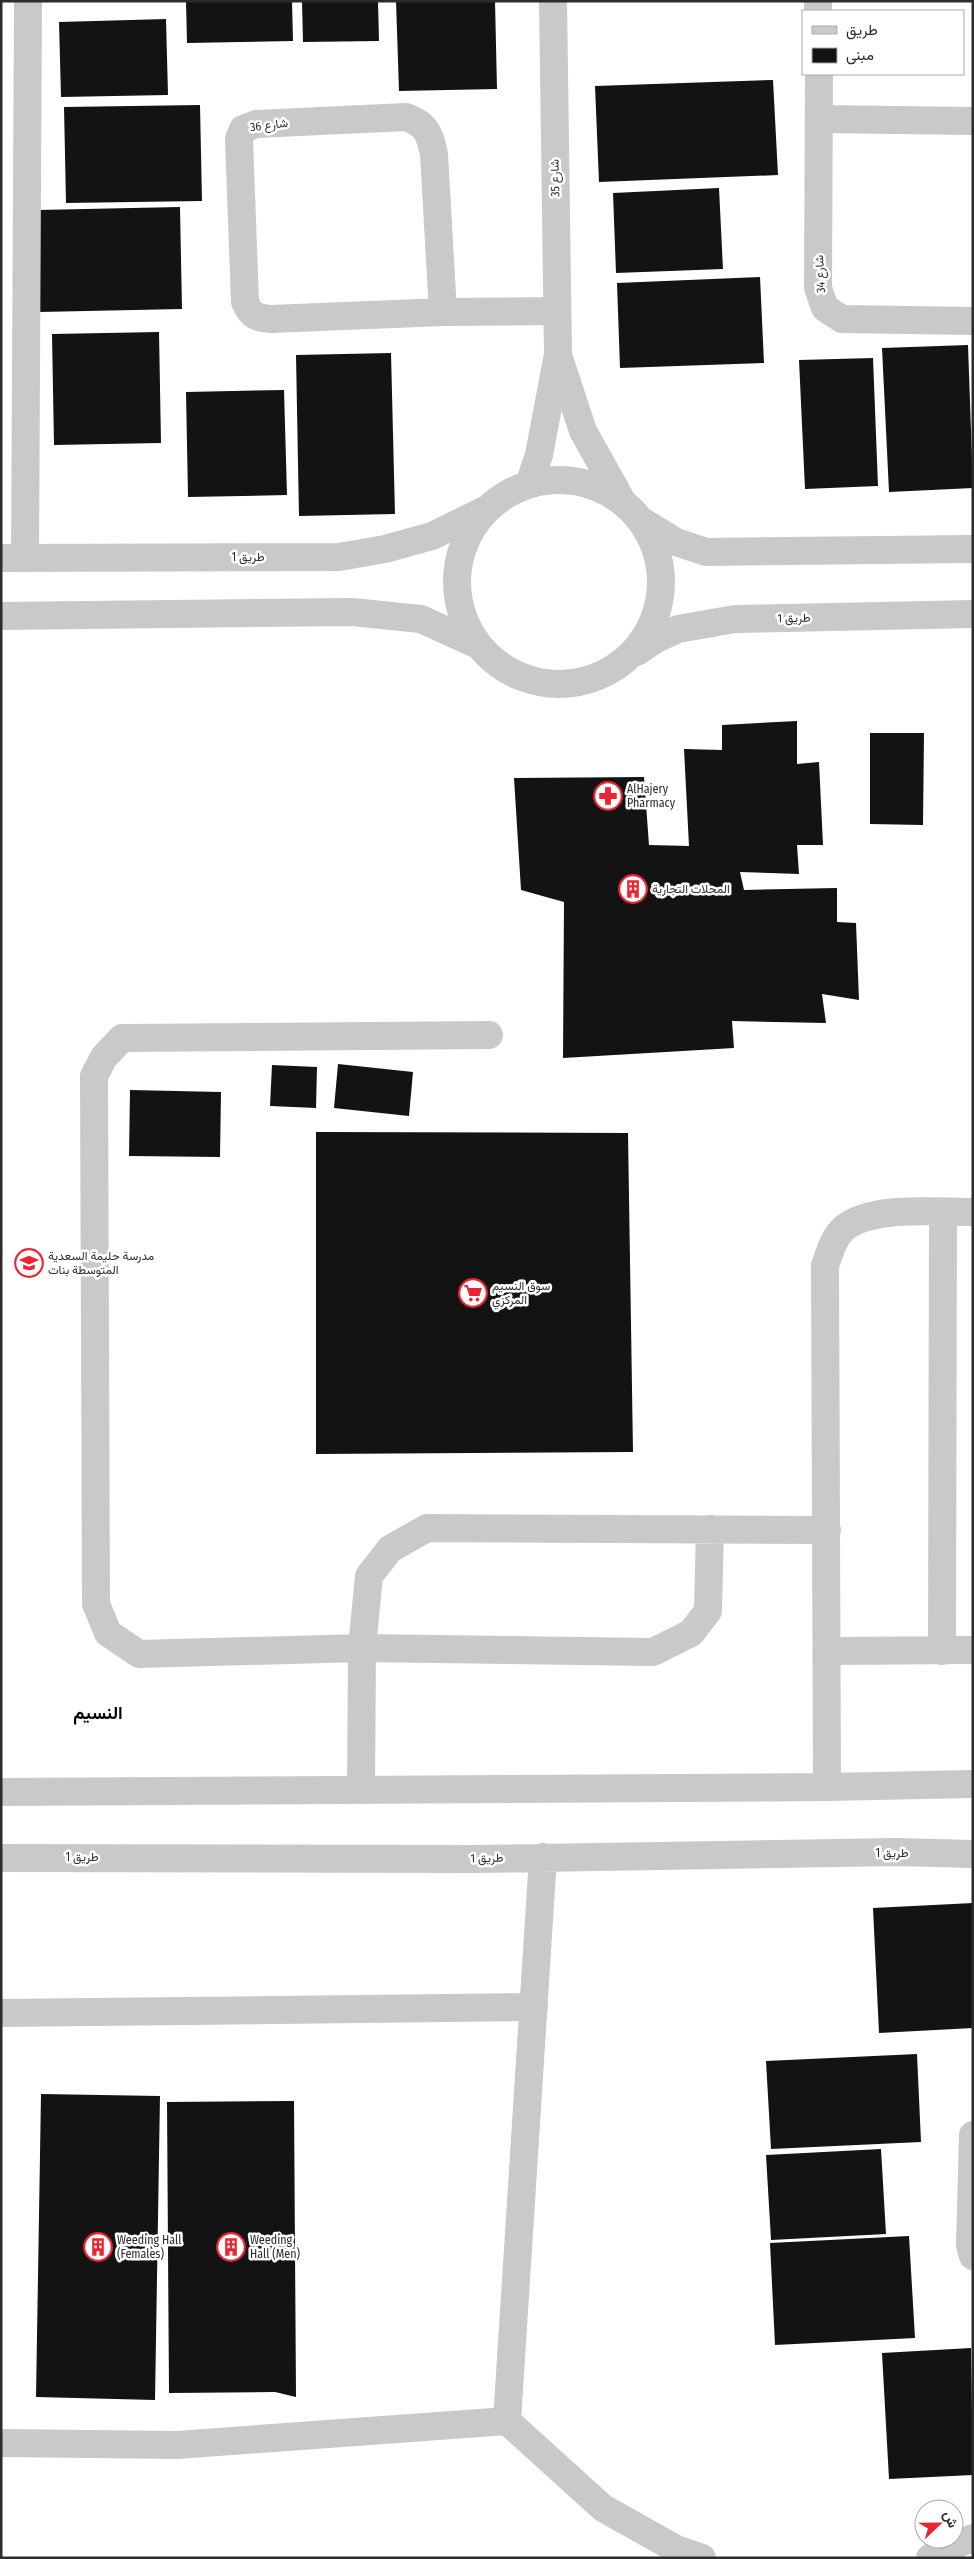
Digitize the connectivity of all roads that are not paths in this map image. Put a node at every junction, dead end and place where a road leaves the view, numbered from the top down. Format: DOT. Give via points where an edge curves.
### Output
graph roads {
  1 [pos="28,1"];
  2 [pos="553,1"];
  3 [pos="819,75"];
  4 [pos="819,119"];
  5 [pos="973,121"];
  6 [pos="557,311"];
  7 [pos="443,312"];
  8 [pos="973,321"];
  9 [pos="558,354"];
  10 [pos="529,484"];
  11 [pos="486,510"];
  12 [pos="631,511"];
  13 [pos="973,549"];
  14 [pos="13,558"];
  15 [pos="973,614"];
  16 [pos="1,616"];
  17 [pos="478,645"];
  18 [pos="625,660"];
  19 [pos="490,1036"];
  20 [pos="943,1212"];
  21 [pos="973,1212"];
  22 [pos="710,1529"];
  23 [pos="827,1530"];
  24 [pos="362,1648"];
  25 [pos="973,1650"];
  26 [pos="828,1651"];
  27 [pos="942,1651"];
  28 [pos="973,1784"];
  29 [pos="828,1787"];
  30 [pos="361,1789"];
  31 [pos="1,1792"];
  32 [pos="973,1854"];
  33 [pos="543,1857"];
  34 [pos="1,1858"];
  35 [pos="534,2008"];
  36 [pos="1,2013"];
  37 [pos="973,2135"];
  38 [pos="973,2256"];
  39 [pos="507,2421"];
  40 [pos="1,2443"];
  41 [pos="973,2538"];
  42 [pos="702,2558"];
  43 [pos="930,2558"];
  1 -- 14 [label="street"];
  2 -- 6 [label="street, شارع 35"];
  3 -- 4 [label="street, شارع 34"];
  4 -- 5 [label="street"];
  4 -- 8 [label="street, شارع 34" via="818,288 825,308 842,319"];
  6 -- 7 [label="street, شارع 36"];
  6 -- 9 [label="street, شارع 35"];
  7 -- 7 [label="street, شارع 36" via="254,317 245,302 239,139 243,129 256,124 406,117 425,127 431,137 434,154"];
  9 -- 10 [label="street, شارع 35" via="539,454"];
  9 -- 12 [label="street, شارع 35" via="583,431"];
  10 -- 11 [label="street" via="506,494"];
  10 -- 12 [label="street" via="561,479 593,486"];
  11 -- 14 [label="street, طريق 1" via="432,536 338,557"];
  11 -- 17 [label="street" via="469,533 459,561 457,590 463,619"];
  12 -- 13 [label="street" via="676,542 706,552"];
  12 -- 18 [label="street, شارع 35" via="652,540 660,572 658,605 646,636"];
  15 -- 18 [label="street, طريق 1" via="735,619 678,629"];
  16 -- 17 [label="street" via="352,612 422,619"];
  17 -- 18 [label="street" via="503,668 532,681 565,685 597,677"];
  19 -- 24 [label="street" via="122,1038 104,1057 94,1076 96,1604 108,1633 139,1654"];
  20 -- 21 [label="street"];
  20 -- 23 [label="street" via="879,1214 849,1224 833,1242 825,1266"];
  20 -- 27 [label="street"];
  22 -- 23 [label="street"];
  22 -- 24 [label="street" via="427,1528 390,1549 369,1576"];
  22 -- 24 [label="street" via="708,1611 691,1633 654,1652"];
  23 -- 26 [label="street"];
  24 -- 30 [label="street"];
  25 -- 27 [label="street"];
  26 -- 27 [label="street"];
  26 -- 29 [label="street"];
  28 -- 29 [label="street"];
  29 -- 30 [label="street"];
  30 -- 31 [label="street"];
  32 -- 33 [label="street, طريق 1" via="897,1852"];
  33 -- 34 [label="street, طريق 1"];
  33 -- 35 [label="street"];
  35 -- 36 [label="street"];
  35 -- 39 [label="street"];
  37 -- 38 [label="street" via="970,2245"];
  39 -- 40 [label="street" via="178,2445"];
  39 -- 42 [label="street" via="603,2508 676,2549"];
  41 -- 43 [label="street" via="941,2550"];
}
